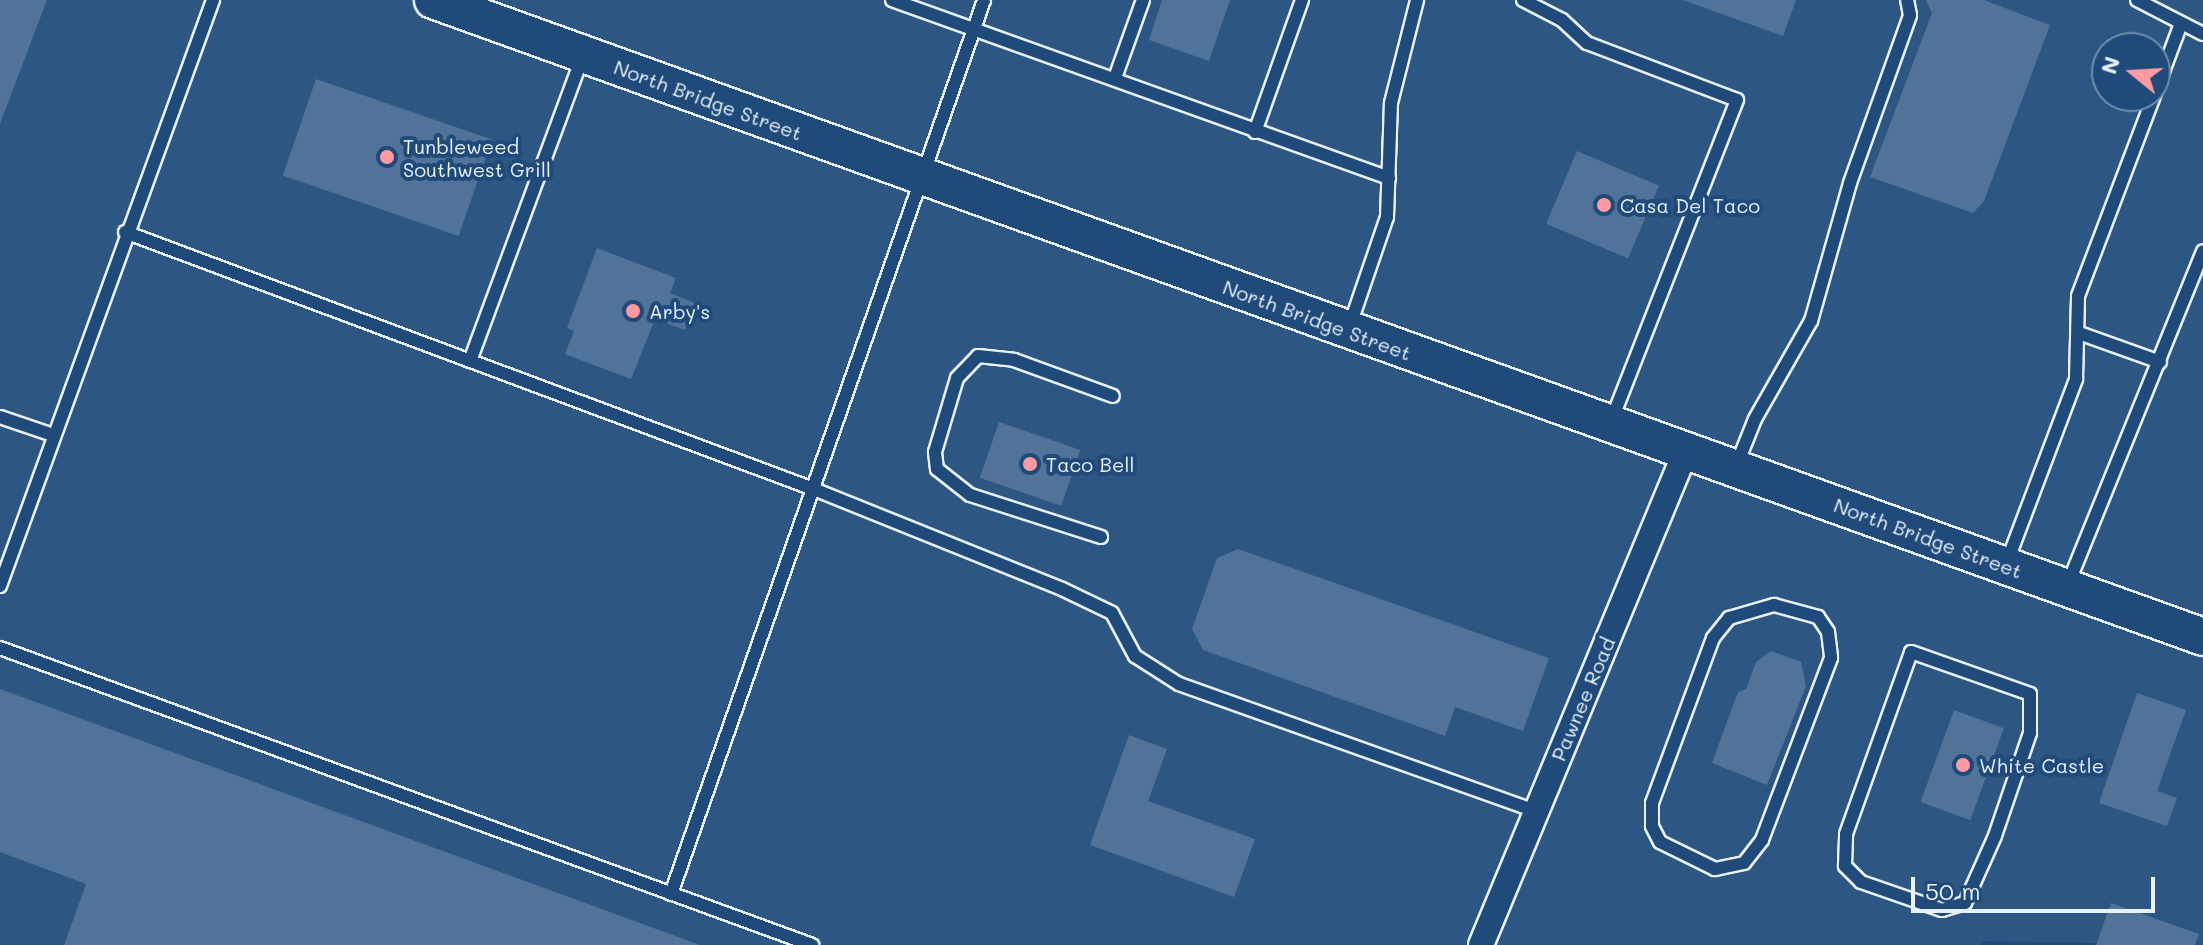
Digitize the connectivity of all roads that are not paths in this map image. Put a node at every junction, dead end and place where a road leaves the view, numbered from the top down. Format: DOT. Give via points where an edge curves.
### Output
graph roads {
  1 [pos="213,0"];
  2 [pos="433,0"];
  3 [pos="892,0"];
  4 [pos="984,0"];
  5 [pos="1143,0"];
  6 [pos="1302,0"];
  7 [pos="1417,0"];
  8 [pos="1523,0"];
  9 [pos="1907,0"];
  10 [pos="2137,0"];
  11 [pos="2180,26"];
  12 [pos="974,29"];
  13 [pos="2203,34"];
  14 [pos="2171,50"];
  15 [pos="583,55"];
  16 [pos="1115,78"];
  17 [pos="2148,112"];
  18 [pos="1255,132"];
  19 [pos="921,177"];
  20 [pos="1389,178"];
  21 [pos="125,232"];
  22 [pos="2203,251"];
  23 [pos="1348,332"];
  24 [pos="2079,333"];
  25 [pos="470,361"];
  26 [pos="2160,362"];
  27 [pos="1113,396"];
  28 [pos="0,417"];
  29 [pos="1609,425"];
  30 [pos="53,435"];
  31 [pos="1685,453"];
  32 [pos="1734,471"];
  33 [pos="816,490"];
  34 [pos="1101,537"];
  35 [pos="2006,566"];
  36 [pos="0,586"];
  37 [pos="2067,587"];
  38 [pos="1818,617"];
  39 [pos="2203,637"];
  40 [pos="0,648"];
  41 [pos="2030,694"];
  42 [pos="1535,811"];
  43 [pos="671,894"];
  44 [pos="812,945"];
  45 [pos="1481,945"];
  1 -- 21 [label="lane"];
  2 -- 15 [label="main road, North Bridge Street"];
  3 -- 12 [label="lane"];
  4 -- 12 [label="lane"];
  5 -- 16 [label="lane"];
  6 -- 18 [label="lane"];
  7 -- 20 [label="lane" via="1391,103"];
  8 -- 29 [label="lane" via="1562,20 1587,43 1737,100"];
  9 -- 32 [label="lane" via="1910,15 1850,183 1811,321 1755,419"];
  10 -- 11 [label="lane"];
  11 -- 13 [label="lane"];
  11 -- 14 [label="lane"];
  12 -- 16 [label="lane"];
  12 -- 19 [label="lane"];
  15 -- 19 [label="main road, North Bridge Street"];
  15 -- 25 [label="lane"];
  16 -- 18 [label="lane"];
  17 -- 24 [label="lane" via="2078,296"];
  18 -- 20 [label="lane"];
  19 -- 23 [label="main road, North Bridge Street"];
  19 -- 33 [label="lane"];
  20 -- 23 [label="lane" via="1380,243"];
  21 -- 25 [label="lane"];
  21 -- 30 [label="lane"];
  22 -- 26 [label="lane"];
  23 -- 29 [label="main road, North Bridge Street"];
  24 -- 26 [label="lane"];
  24 -- 35 [label="lane" via="2076,379"];
  25 -- 33 [label="lane"];
  26 -- 37 [label="lane"];
  27 -- 34 [label="lane" via="1014,360 978,356 957,378 935,452 937,469 970,495"];
  28 -- 30 [label="lane"];
  29 -- 31 [label="main road, North Bridge Street"];
  30 -- 36 [label="lane"];
  31 -- 32 [label="main road, North Bridge Street"];
  31 -- 42 [label="street, Pawnee Road"];
  32 -- 35 [label="main road, North Bridge Street"];
  33 -- 42 [label="lane" via="1112,613 1135,656 1179,684"];
  33 -- 43 [label="lane"];
  35 -- 37 [label="main road, North Bridge Street"];
  37 -- 39 [label="main road, North Bridge Street"];
  38 -- 38 [label="lane" via="1774,605 1747,609 1729,618 1713,638 1652,803 1652,826 1660,842 1675,853 1715,869 1744,863 1762,840 1828,670 1828,632"];
  40 -- 43 [label="lane"];
  41 -- 41 [label="lane" via="1911,652 1846,834 1845,866 1852,876 1942,910 1965,903 1995,836 2030,733"];
  42 -- 45 [label="street, Pawnee Road"];
  43 -- 44 [label="lane"];
}
